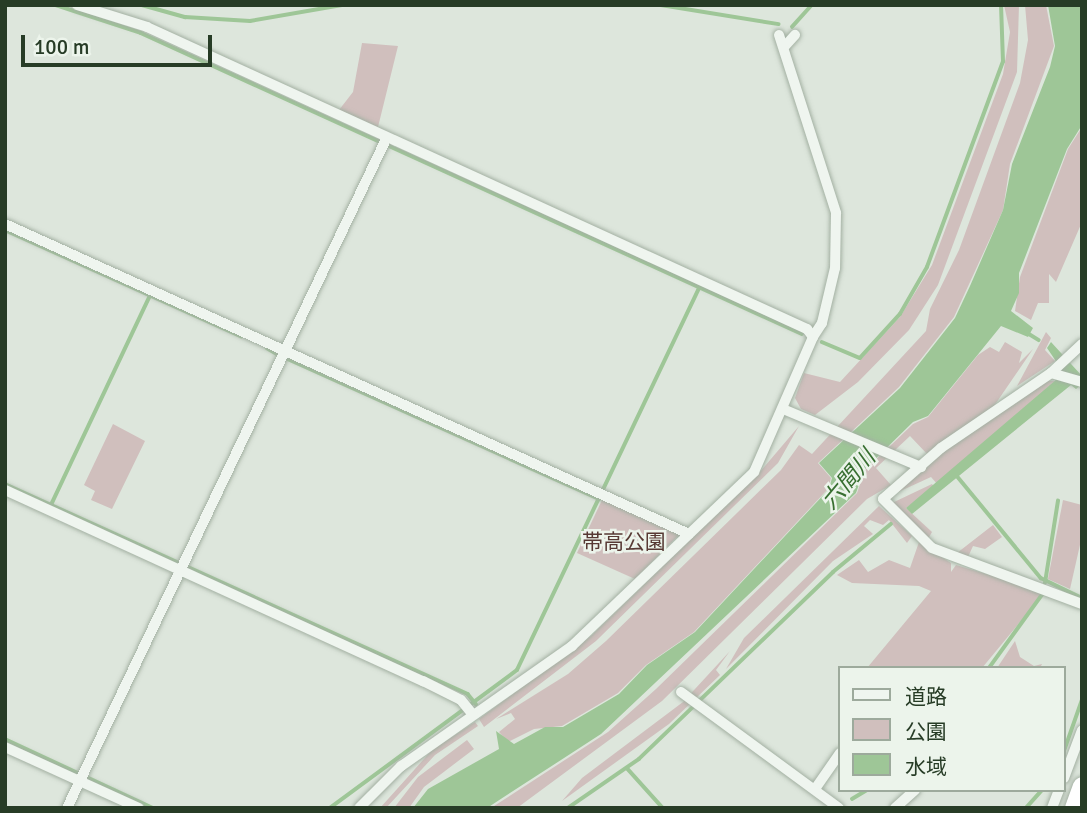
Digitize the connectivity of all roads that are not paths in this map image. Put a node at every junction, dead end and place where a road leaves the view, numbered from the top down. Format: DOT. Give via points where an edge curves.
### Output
graph roads {
  1 [pos="77,5"];
  2 [pos="779,35"];
  3 [pos="795,35"];
  4 [pos="785,46"];
  5 [pos="385,141"];
  6 [pos="5,224"];
  7 [pos="813,337"];
  8 [pos="1082,344"];
  9 [pos="284,351"];
  10 [pos="1056,371"];
  11 [pos="1082,382"];
  12 [pos="783,409"];
  13 [pos="917,465"];
  14 [pos="5,490"];
  15 [pos="688,534"];
  16 [pos="183,567"];
  17 [pos="1082,604"];
  18 [pos="681,692"];
  19 [pos="468,709"];
  20 [pos="1082,730"];
  21 [pos="5,747"];
  22 [pos="838,756"];
  23 [pos="1066,773"];
  24 [pos="82,778"];
  25 [pos="1082,786"];
  26 [pos="815,789"];
  27 [pos="913,792"];
  28 [pos="363,806"];
  29 [pos="68,808"];
  30 [pos="139,808"];
  31 [pos="839,808"];
  32 [pos="895,808"];
  33 [pos="1074,808"];
  1 -- 5 [label="street" via="147,27"];
  2 -- 4 [label="street"];
  3 -- 4 [label="street"];
  4 -- 7 [label="street" via="836,213 835,268 822,323"];
  5 -- 7 [label="street" via="807,329"];
  5 -- 9 [label="street"];
  6 -- 9 [label="street"];
  7 -- 12 [label="street"];
  8 -- 10 [label="street"];
  9 -- 15 [label="street"];
  9 -- 16 [label="street"];
  10 -- 11 [label="street"];
  10 -- 13 [label="street" via="1017,392"];
  12 -- 13 [label="street"];
  12 -- 15 [label="street" via="754,471"];
  13 -- 17 [label="street" via="883,499 932,548"];
  14 -- 16 [label="street"];
  15 -- 19 [label="street" via="572,646"];
  16 -- 19 [label="street"];
  16 -- 24 [label="street"];
  18 -- 26 [label="street"];
  19 -- 28 [label="street" via="401,766"];
  20 -- 23 [label="street"];
  21 -- 24 [label="street"];
  22 -- 26 [label="street"];
  24 -- 29 [label="street"];
  24 -- 30 [label="street"];
  25 -- 33 [label="highway"];
  26 -- 31 [label="street"];
  27 -- 32 [label="street"];
}
